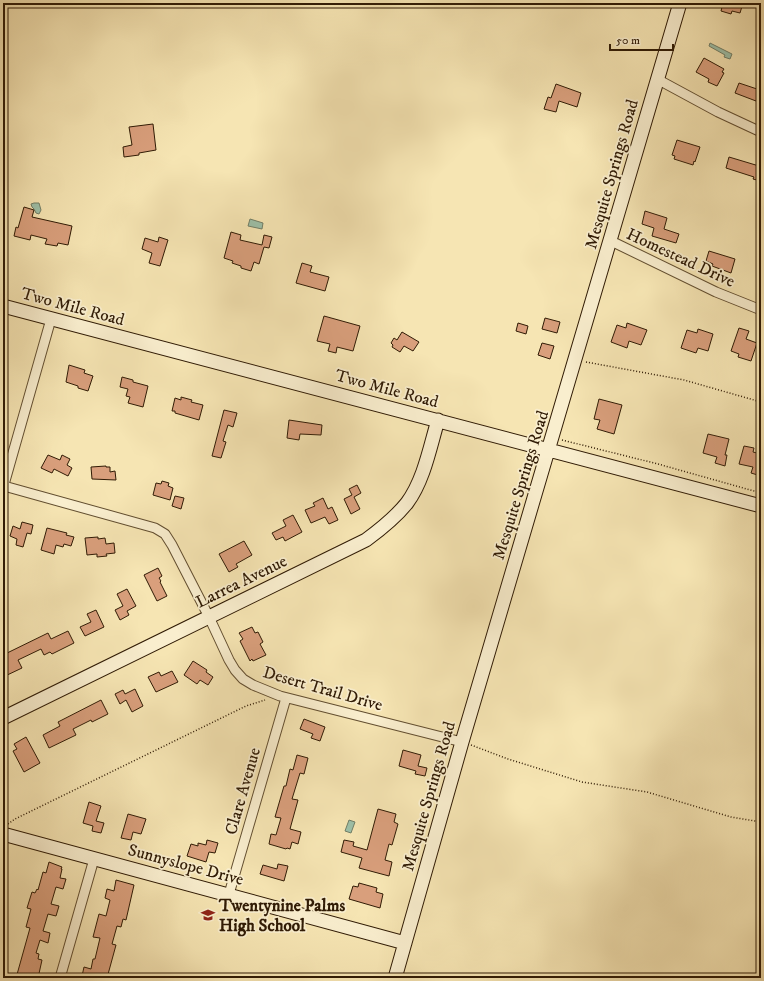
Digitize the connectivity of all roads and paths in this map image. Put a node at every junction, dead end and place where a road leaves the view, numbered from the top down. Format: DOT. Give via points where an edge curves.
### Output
graph roads {
  1 [pos="680,3"];
  2 [pos="657,80"];
  3 [pos="761,132"];
  4 [pos="611,241"];
  5 [pos="3,306"];
  6 [pos="761,310"];
  7 [pos="51,319"];
  8 [pos="576,359"];
  9 [pos="761,402"];
  10 [pos="438,420"];
  11 [pos="553,438"];
  12 [pos="549,450"];
  13 [pos="3,487"];
  14 [pos="761,493"];
  15 [pos="761,506"];
  16 [pos="209,617"];
  17 [pos="283,697"];
  18 [pos="3,718"];
  19 [pos="462,742"];
  20 [pos="761,822"];
  21 [pos="3,828"];
  22 [pos="3,834"];
  23 [pos="94,859"];
  24 [pos="229,894"];
  25 [pos="406,942"];
  26 [pos="60,978"];
  27 [pos="395,978"];
  1 -- 2 [label="street, Mesquite Springs Road"];
  2 -- 3 [label="street"];
  2 -- 4 [label="street, Mesquite Springs Road"];
  4 -- 6 [label="street, Homestead Drive" via="680,275"];
  4 -- 8 [label="street, Mesquite Springs Road"];
  5 -- 7 [label="street, Two Mile Road"];
  7 -- 10 [label="street, Two Mile Road"];
  7 -- 13 [label="street"];
  8 -- 9 [label="path" via="684,380"];
  8 -- 11 [label="street, Mesquite Springs Road"];
  10 -- 12 [label="street, Two Mile Road"];
  10 -- 16 [label="street, Larrea Avenue" via="424,468 408,502 383,528 348,550"];
  11 -- 12 [label="street, Mesquite Springs Road"];
  11 -- 14 [label="path"];
  12 -- 15 [label="street, Two Mile Road"];
  12 -- 19 [label="street, Mesquite Springs Road"];
  13 -- 16 [label="street, Desert Trail Drive" via="155,528 165,534"];
  16 -- 17 [label="street, Desert Trail Drive" via="229,660 243,679"];
  16 -- 18 [label="street, Larrea Avenue"];
  17 -- 19 [label="street, Desert Trail Drive"];
  17 -- 21 [label="path" via="246,706 15,819"];
  17 -- 24 [label="street, Clare Avenue"];
  19 -- 20 [label="path" via="582,782 647,792 731,817"];
  19 -- 25 [label="street, Mesquite Springs Road"];
  22 -- 23 [label="street, Sunnyslope Drive"];
  23 -- 24 [label="street, Sunnyslope Drive"];
  23 -- 26 [label="street"];
  24 -- 25 [label="street, Sunnyslope Drive"];
  25 -- 27 [label="street, Mesquite Springs Road"];
}
